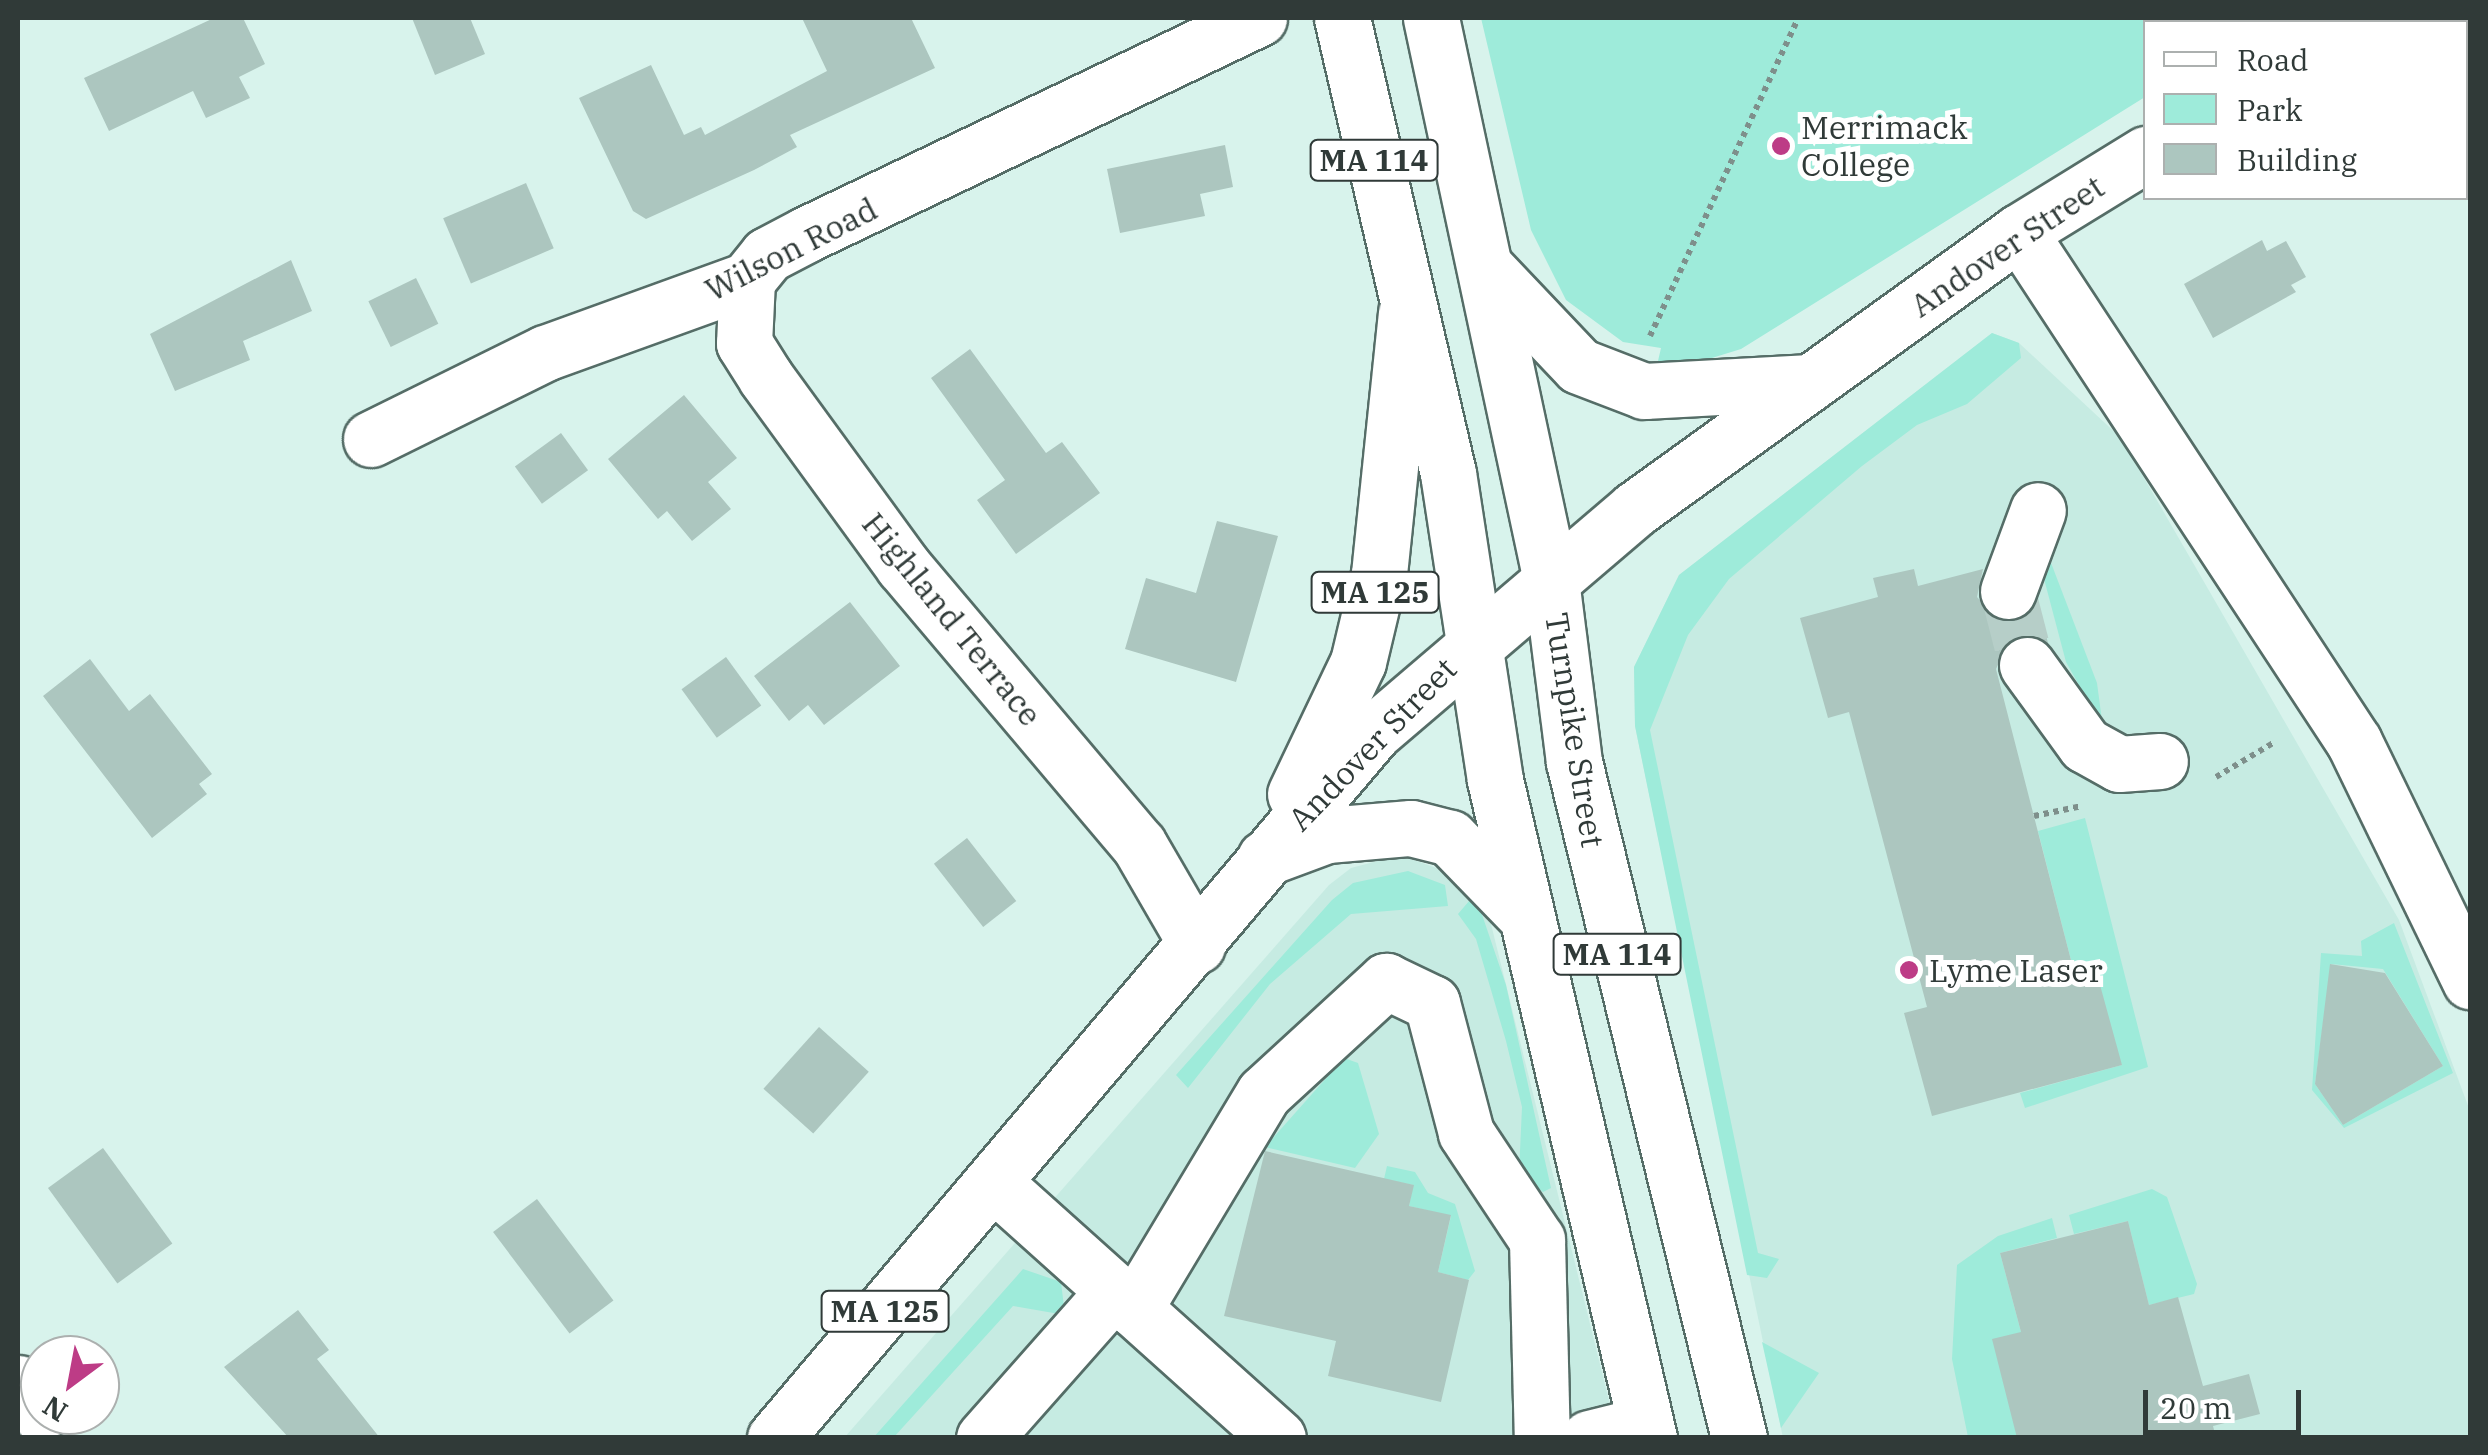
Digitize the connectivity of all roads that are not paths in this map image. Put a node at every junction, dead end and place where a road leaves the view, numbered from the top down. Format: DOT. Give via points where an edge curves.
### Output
graph roads {
  1 [pos="1258,18"];
  2 [pos="1342,18"];
  3 [pos="1431,18"];
  4 [pos="2143,156"];
  5 [pos="2019,232"];
  6 [pos="1488,270"];
  7 [pos="747,280"];
  8 [pos="1407,303"];
  9 [pos="1811,382"];
  10 [pos="371,439"];
  11 [pos="2038,510"];
  12 [pos="1551,580"];
  13 [pos="2008,591"];
  14 [pos="1476,639"];
  15 [pos="2027,665"];
  16 [pos="2160,761"];
  17 [pos="1262,860"];
  18 [pos="1524,914"];
  19 [pos="1197,945"];
  20 [pos="2470,981"];
  21 [pos="994,1184"];
  22 [pos="1124,1300"];
  23 [pos="1647,1431"];
  24 [pos="775,1438"];
  25 [pos="984,1438"];
  26 [pos="1278,1438"];
  27 [pos="1542,1438"];
  28 [pos="1589,1438"];
  29 [pos="1739,1438"];
  1 -- 7 [label="main road, Wilson Road" via="806,234 767,255"];
  2 -- 8 [label="main road, MA 114"];
  3 -- 6 [label="main road, Turnpike Street / MA 114"];
  4 -- 5 [label="main road, Andover Street"];
  5 -- 9 [label="main road, Andover Street"];
  5 -- 20 [label="main road" via="2354,742"];
  6 -- 9 [label="main road" via="1579,366 1644,391"];
  6 -- 12 [label="main road, Turnpike Street / MA 114"];
  7 -- 10 [label="main road, Wilson Road" via="545,353"];
  7 -- 19 [label="main road, Highland Terrace" via="744,343 766,378 903,566 1139,845"];
  8 -- 14 [label="main road, MA 114"];
  8 -- 17 [label="main road, MA 125" via="1385,535 1358,662"];
  9 -- 12 [label="main road, Andover Street"];
  11 -- 13 [label="main road"];
  12 -- 14 [label="main road, Andover Street / MA 125"];
  12 -- 29 [label="main road, Turnpike Street / MA 114" via="1574,762"];
  14 -- 17 [label="main road, Andover Street / MA 125" via="1374,732"];
  14 -- 18 [label="main road, MA 114"];
  15 -- 16 [label="main road" via="2084,746 2118,764"];
  17 -- 18 [label="main road" via="1327,835 1411,828 1450,838"];
  17 -- 19 [label="main road, Andover Street / MA 125"];
  18 -- 23 [label="main road, MA 114"];
  19 -- 21 [label="main road, Andover Street / MA 125"];
  21 -- 22 [label="main road"];
  21 -- 24 [label="main road, Andover Street / MA 125"];
  22 -- 25 [label="main road"];
  22 -- 26 [label="main road"];
  22 -- 27 [label="main road" via="1264,1093 1386,981 1432,1004 1466,1133 1537,1240"];
  23 -- 28 [label="main road"];
}
